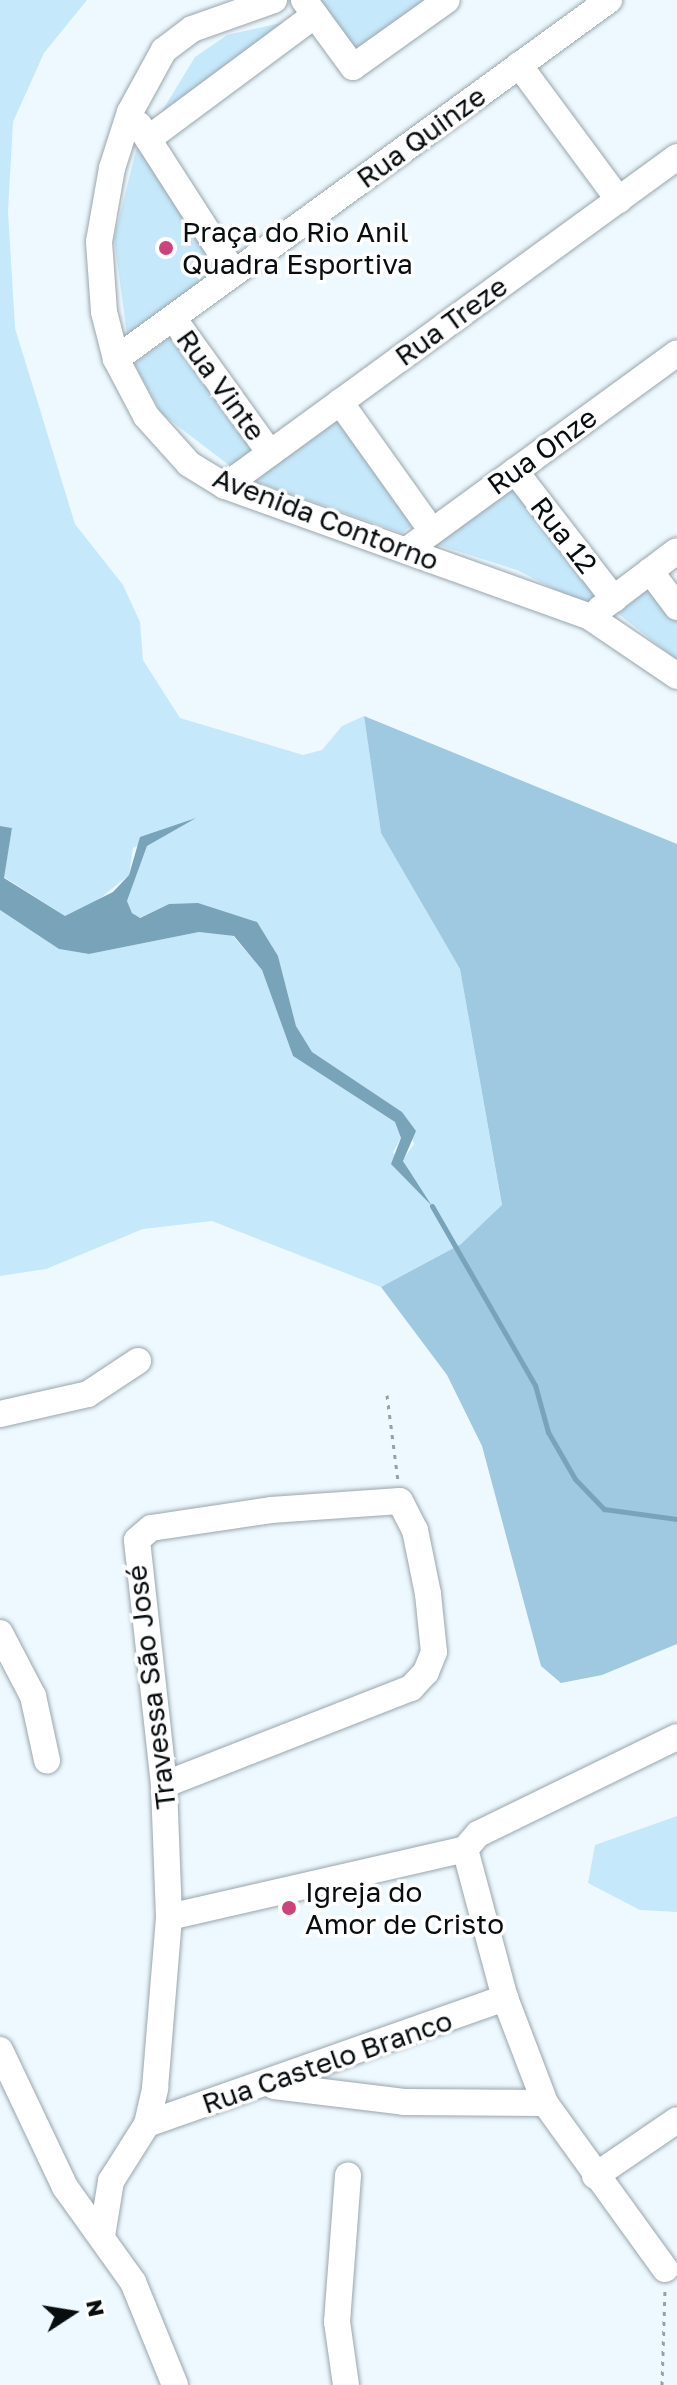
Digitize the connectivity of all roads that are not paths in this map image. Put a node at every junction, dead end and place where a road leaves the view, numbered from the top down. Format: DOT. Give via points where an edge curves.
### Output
graph roads {
  1 [pos="274,0"];
  2 [pos="447,0"];
  3 [pos="591,5"];
  4 [pos="309,7"];
  5 [pos="519,65"];
  6 [pos="130,112"];
  7 [pos="148,139"];
  8 [pos="677,157"];
  9 [pos="619,200"];
  10 [pos="234,273"];
  11 [pos="173,318"];
  12 [pos="677,353"];
  13 [pos="116,359"];
  14 [pos="340,402"];
  15 [pos="270,453"];
  16 [pos="515,471"];
  17 [pos="225,486"];
  18 [pos="432,531"];
  19 [pos="407,550"];
  20 [pos="677,551"];
  21 [pos="650,571"];
  22 [pos="614,599"];
  23 [pos="677,607"];
  24 [pos="590,617"];
  25 [pos="677,676"];
  26 [pos="138,1361"];
  27 [pos="0,1414"];
  28 [pos="0,1633"];
  29 [pos="677,1737"];
  30 [pos="47,1760"];
  31 [pos="164,1785"];
  32 [pos="465,1849"];
  33 [pos="169,1917"];
  34 [pos="505,1998"];
  35 [pos="0,2050"];
  36 [pos="267,2085"];
  37 [pos="545,2103"];
  38 [pos="677,2120"];
  39 [pos="147,2124"];
  40 [pos="348,2175"];
  41 [pos="595,2176"];
  42 [pos="111,2181"];
  43 [pos="65,2187"];
  44 [pos="102,2236"];
  45 [pos="665,2269"];
  46 [pos="175,2385"];
  47 [pos="346,2385"];
  1 -- 6 [label="street, Avenida Contorno" via="177,38 155,62"];
  2 -- 4 [label="street" via="353,67"];
  3 -- 5 [label="street, Rua Quinze"];
  4 -- 7 [label="street"];
  5 -- 9 [label="street"];
  5 -- 10 [label="street, Rua Quinze"];
  6 -- 7 [label="street"];
  6 -- 13 [label="street, Avenida Contorno" via="99,242 104,312"];
  7 -- 10 [label="street"];
  8 -- 9 [label="street, Rua Treze"];
  9 -- 14 [label="street, Rua Treze"];
  10 -- 11 [label="street, Rua Quinze"];
  11 -- 13 [label="street, Rua Quinze"];
  11 -- 15 [label="street, Rua Vinte"];
  12 -- 16 [label="street, Rua Onze"];
  13 -- 17 [label="street, Avenida Contorno" via="160,435"];
  14 -- 15 [label="street, Rua Treze"];
  14 -- 18 [label="street"];
  15 -- 17 [label="street, Rua Treze"];
  16 -- 18 [label="street, Rua Onze"];
  16 -- 22 [label="street, Rua 12"];
  17 -- 19 [label="street, Avenida Contorno"];
  18 -- 19 [label="street, Rua Onze"];
  19 -- 24 [label="street, Avenida Contorno"];
  20 -- 21 [label="street"];
  21 -- 22 [label="street"];
  21 -- 23 [label="street"];
  22 -- 24 [label="street"];
  24 -- 25 [label="street, Avenida Contorno"];
  26 -- 27 [label="street" via="88,1394"];
  28 -- 30 [label="street" via="33,1696"];
  29 -- 32 [label="street" via="478,1834"];
  31 -- 31 [label="street, Travessa São José" via="134,1550 141,1534 271,1510 400,1501 415,1530 434,1631 426,1672 411,1688"];
  31 -- 33 [label="street, Travessa São José"];
  32 -- 33 [label="street"];
  32 -- 34 [label="street"];
  33 -- 39 [label="street, Travessa São José" via="164,2026"];
  34 -- 36 [label="street, Rua Castelo Branco"];
  34 -- 37 [label="street"];
  35 -- 43 [label="street"];
  36 -- 37 [label="street" via="404,2102"];
  36 -- 39 [label="street, Rua Castelo Branco"];
  37 -- 41 [label="street"];
  38 -- 41 [label="street"];
  39 -- 42 [label="street, Travessa São José"];
  40 -- 47 [label="street" via="337,2322"];
  41 -- 45 [label="street"];
  42 -- 43 [label="street"];
  42 -- 44 [label="street, Travessa São José"];
  43 -- 44 [label="street"];
  44 -- 46 [label="street" via="158,2330"];
}
